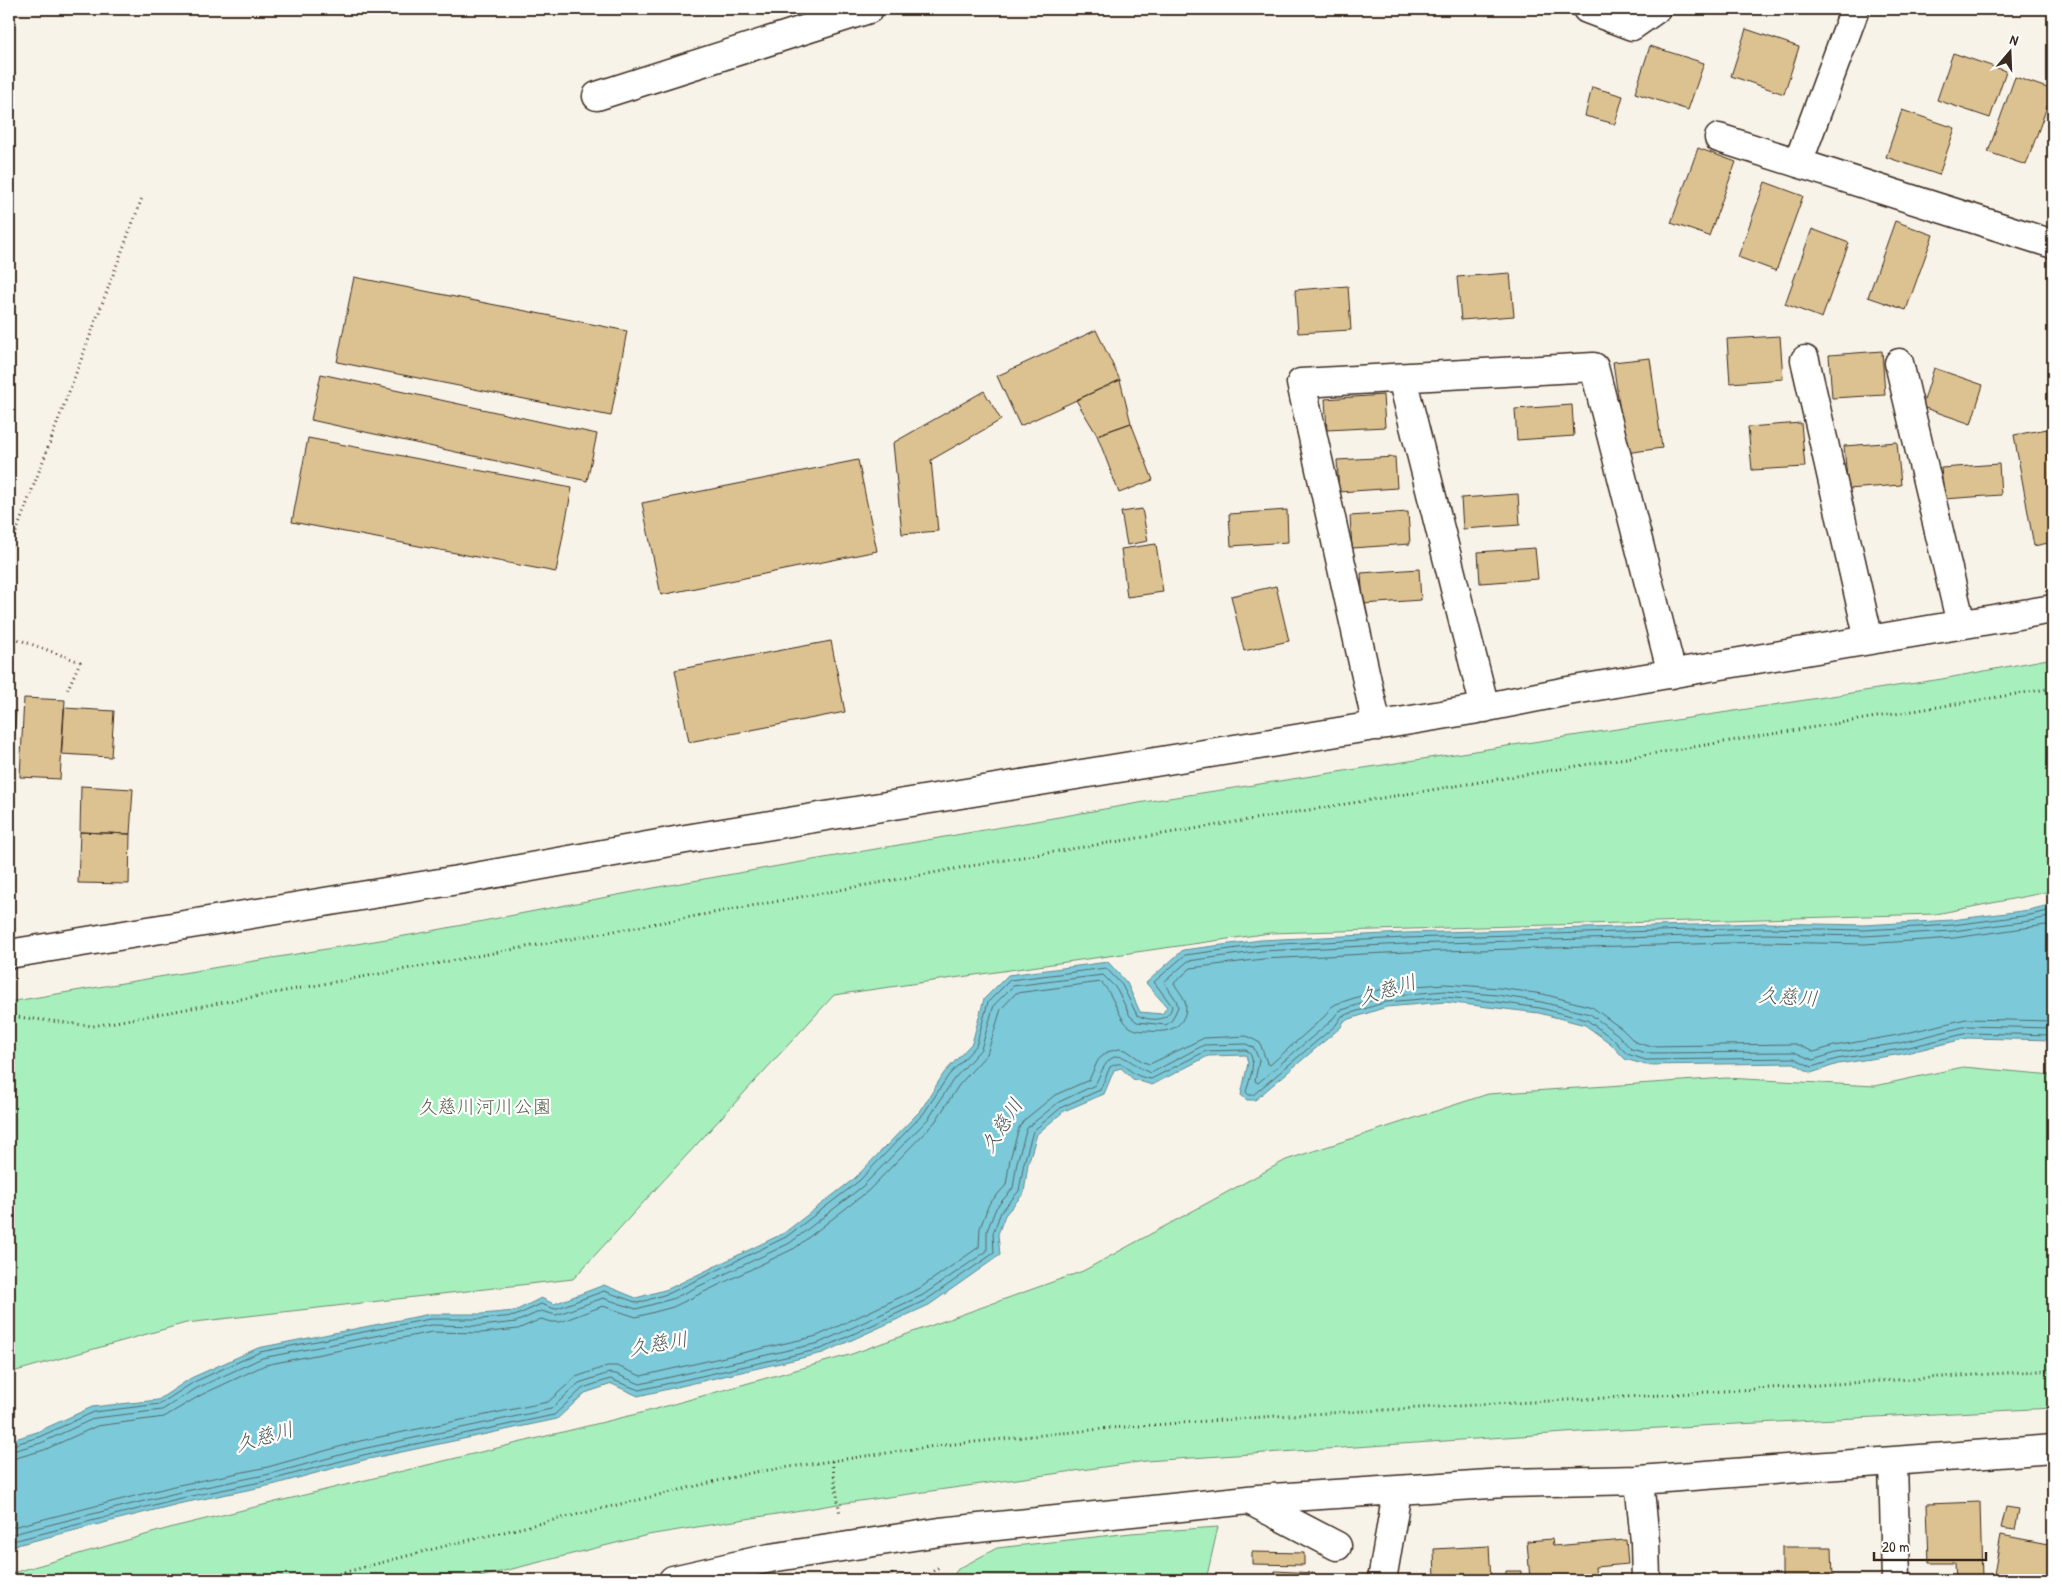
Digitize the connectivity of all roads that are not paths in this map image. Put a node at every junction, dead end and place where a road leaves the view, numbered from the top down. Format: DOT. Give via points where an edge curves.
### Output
graph roads {
  1 [pos="869,9"];
  2 [pos="1587,9"];
  3 [pos="1656,9"];
  4 [pos="1855,9"];
  5 [pos="597,96"];
  6 [pos="1719,138"];
  7 [pos="1798,163"];
  8 [pos="2053,244"];
  9 [pos="1805,360"];
  10 [pos="1899,363"];
  11 [pos="1402,378"];
  12 [pos="2053,609"];
  13 [pos="1961,624"];
  14 [pos="1869,640"];
  15 [pos="1672,674"];
  16 [pos="1485,708"];
  17 [pos="1377,726"];
  18 [pos="9,954"];
  19 [pos="2053,1449"];
  20 [pos="1893,1462"];
  21 [pos="1639,1480"];
  22 [pos="1397,1492"];
  23 [pos="1250,1500"];
  24 [pos="1337,1546"];
  25 [pos="673,1580"];
  26 [pos="1382,1580"];
  27 [pos="1646,1580"];
  28 [pos="1896,1580"];
  1 -- 5 [label="street"];
  2 -- 3 [label="street" via="1632,26"];
  4 -- 7 [label="street"];
  6 -- 7 [label="street"];
  7 -- 8 [label="street"];
  9 -- 14 [label="street"];
  10 -- 13 [label="street"];
  11 -- 15 [label="street" via="1594,367"];
  11 -- 16 [label="street"];
  11 -- 17 [label="street" via="1301,383"];
  12 -- 13 [label="street"];
  13 -- 14 [label="street"];
  14 -- 15 [label="street"];
  15 -- 16 [label="street"];
  16 -- 17 [label="street"];
  17 -- 18 [label="street"];
  19 -- 20 [label="street"];
  20 -- 21 [label="street"];
  20 -- 28 [label="street"];
  21 -- 22 [label="street" via="1505,1483"];
  21 -- 27 [label="street"];
  22 -- 23 [label="street"];
  22 -- 26 [label="street"];
  23 -- 24 [label="street"];
  23 -- 25 [label="street" via="940,1532 770,1558"];
}
